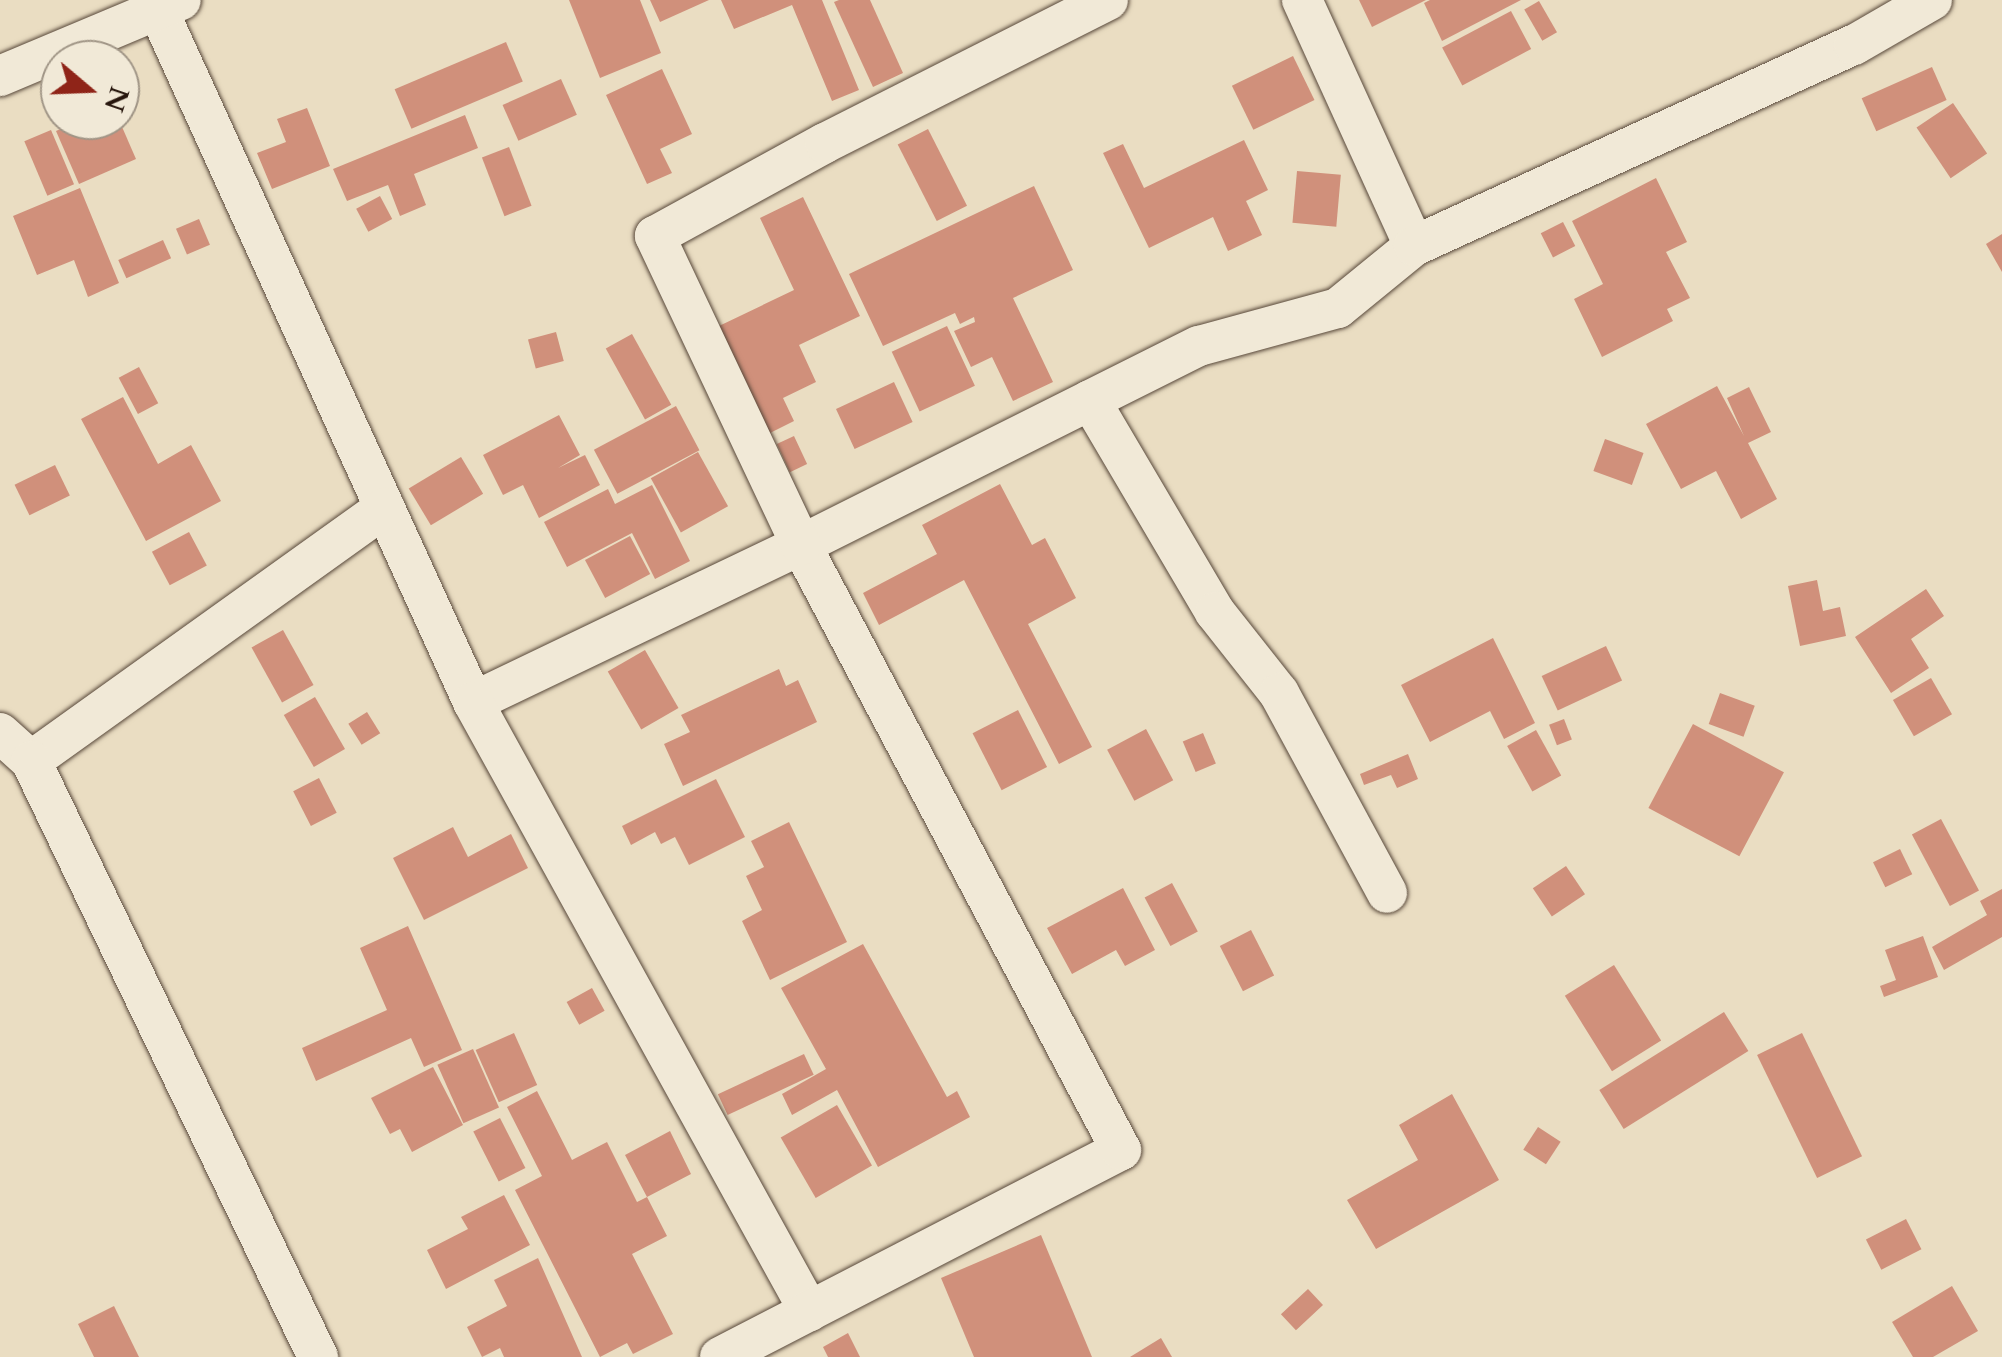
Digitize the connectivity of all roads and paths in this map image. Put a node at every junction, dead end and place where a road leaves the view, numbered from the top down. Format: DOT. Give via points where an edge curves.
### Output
graph roads {
  1 [pos="1108,0"];
  2 [pos="1302,0"];
  3 [pos="1932,0"];
  4 [pos="170,5"];
  5 [pos="0,76"];
  6 [pos="1414,246"];
  7 [pos="1090,400"];
  8 [pos="385,508"];
  9 [pos="801,545"];
  10 [pos="473,702"];
  11 [pos="0,733"];
  12 [pos="31,761"];
  13 [pos="1387,893"];
  14 [pos="809,1311"];
  15 [pos="318,1357"];
  16 [pos="720,1357"];
  1 -- 9 [label="street" via="655,236"];
  2 -- 6 [label="street"];
  3 -- 6 [label="street" via="1854,45"];
  4 -- 5 [label="street"];
  4 -- 8 [label="street"];
  6 -- 7 [label="street" via="1338,308 1199,346"];
  7 -- 9 [label="street"];
  7 -- 13 [label="street" via="1215,612 1279,693"];
  8 -- 10 [label="street"];
  8 -- 12 [label="street"];
  9 -- 10 [label="street"];
  9 -- 14 [label="street" via="1122,1150"];
  10 -- 14 [label="street"];
  11 -- 12 [label="street"];
  12 -- 15 [label="street"];
  14 -- 16 [label="street"];
}
